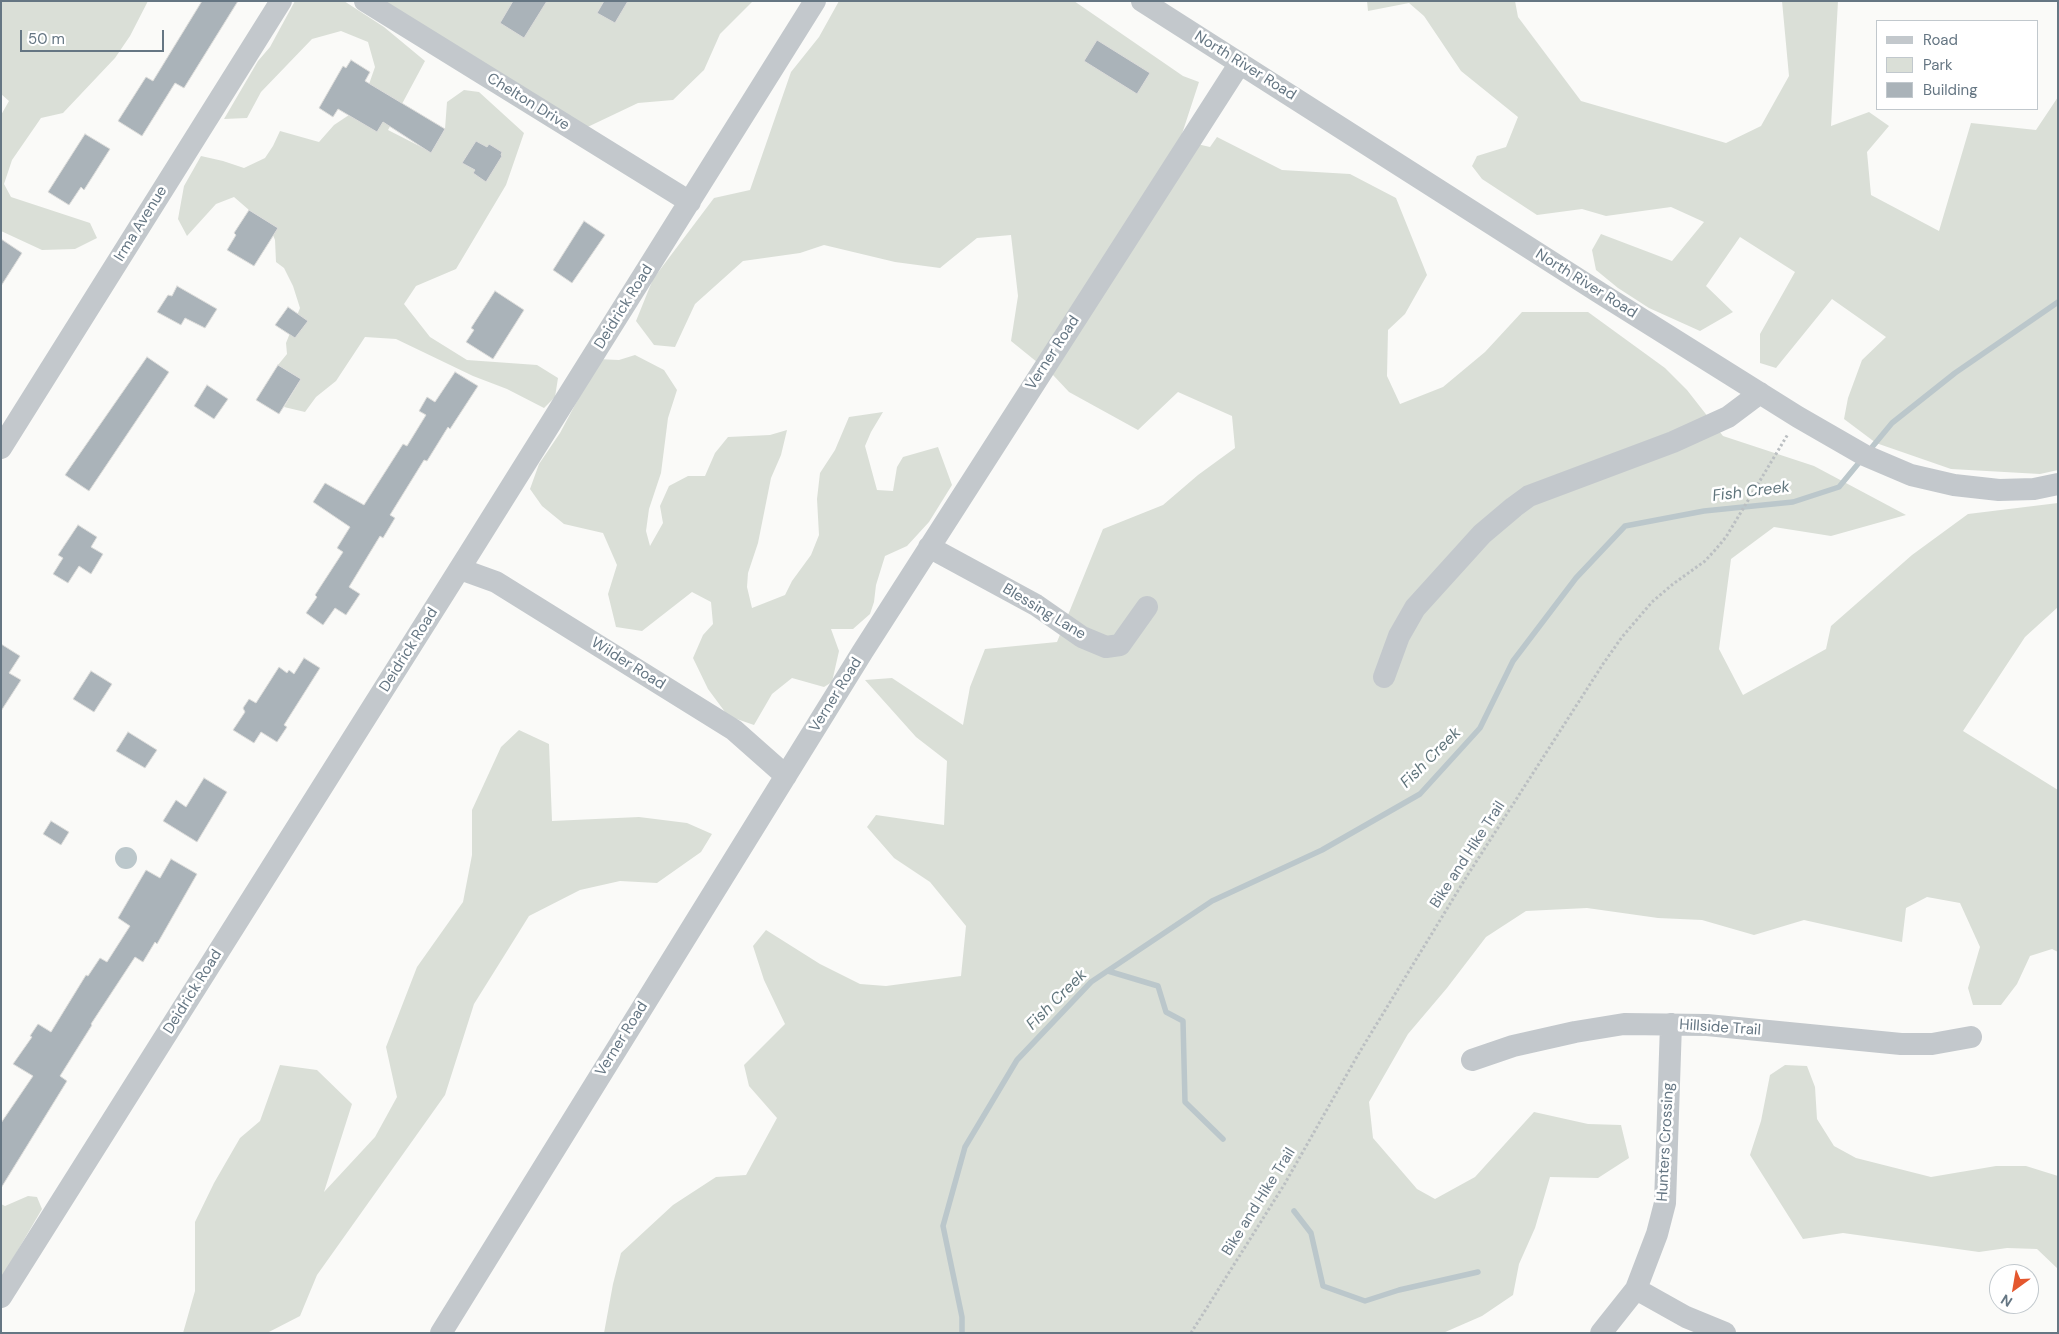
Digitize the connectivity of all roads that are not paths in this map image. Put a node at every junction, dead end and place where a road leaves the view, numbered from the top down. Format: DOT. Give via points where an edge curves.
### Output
graph roads {
  1 [pos="281,1"];
  2 [pos="365,1"];
  3 [pos="814,1"];
  4 [pos="1142,1"];
  5 [pos="1240,63"];
  6 [pos="690,202"];
  7 [pos="1760,393"];
  8 [pos="1,448"];
  9 [pos="2058,484"];
  10 [pos="930,548"];
  11 [pos="460,569"];
  12 [pos="1146,607"];
  13 [pos="1384,677"];
  14 [pos="786,776"];
  15 [pos="1671,1024"];
  16 [pos="1971,1037"];
  17 [pos="1472,1060"];
  18 [pos="1636,1288"];
  19 [pos="1,1297"];
  20 [pos="440,1333"];
  21 [pos="1601,1333"];
  22 [pos="1725,1333"];
  1 -- 8 [label="street, Irma Avenue"];
  2 -- 6 [label="street, Chelton Drive"];
  3 -- 6 [label="street, Deidrick Road"];
  4 -- 5 [label="street, North River Road"];
  5 -- 7 [label="street, North River Road"];
  5 -- 10 [label="street, Verner Road"];
  6 -- 11 [label="street, Deidrick Road"];
  7 -- 9 [label="street, North River Road" via="1864,455 1911,474 1999,490 2034,489"];
  7 -- 13 [label="street" via="1728,417 1673,442 1529,496 1514,507 1482,534 1415,608 1399,636"];
  10 -- 12 [label="street, Blessing Lane" via="1036,606 1082,637 1106,647 1120,645"];
  10 -- 14 [label="street, Verner Road"];
  11 -- 14 [label="street, Wilder Road" via="496,582 734,730"];
  11 -- 19 [label="street, Deidrick Road"];
  14 -- 20 [label="street, Verner Road"];
  15 -- 16 [label="street, Hillside Trail" via="1901,1044 1932,1044"];
  15 -- 17 [label="street, Hillside Trail" via="1624,1024 1575,1032 1513,1046"];
  15 -- 18 [label="street, Hunters Crossing" via="1664,1203 1657,1234"];
  18 -- 21 [label="street, Hunters Crossing"];
  18 -- 22 [label="street" via="1686,1317"];
}
